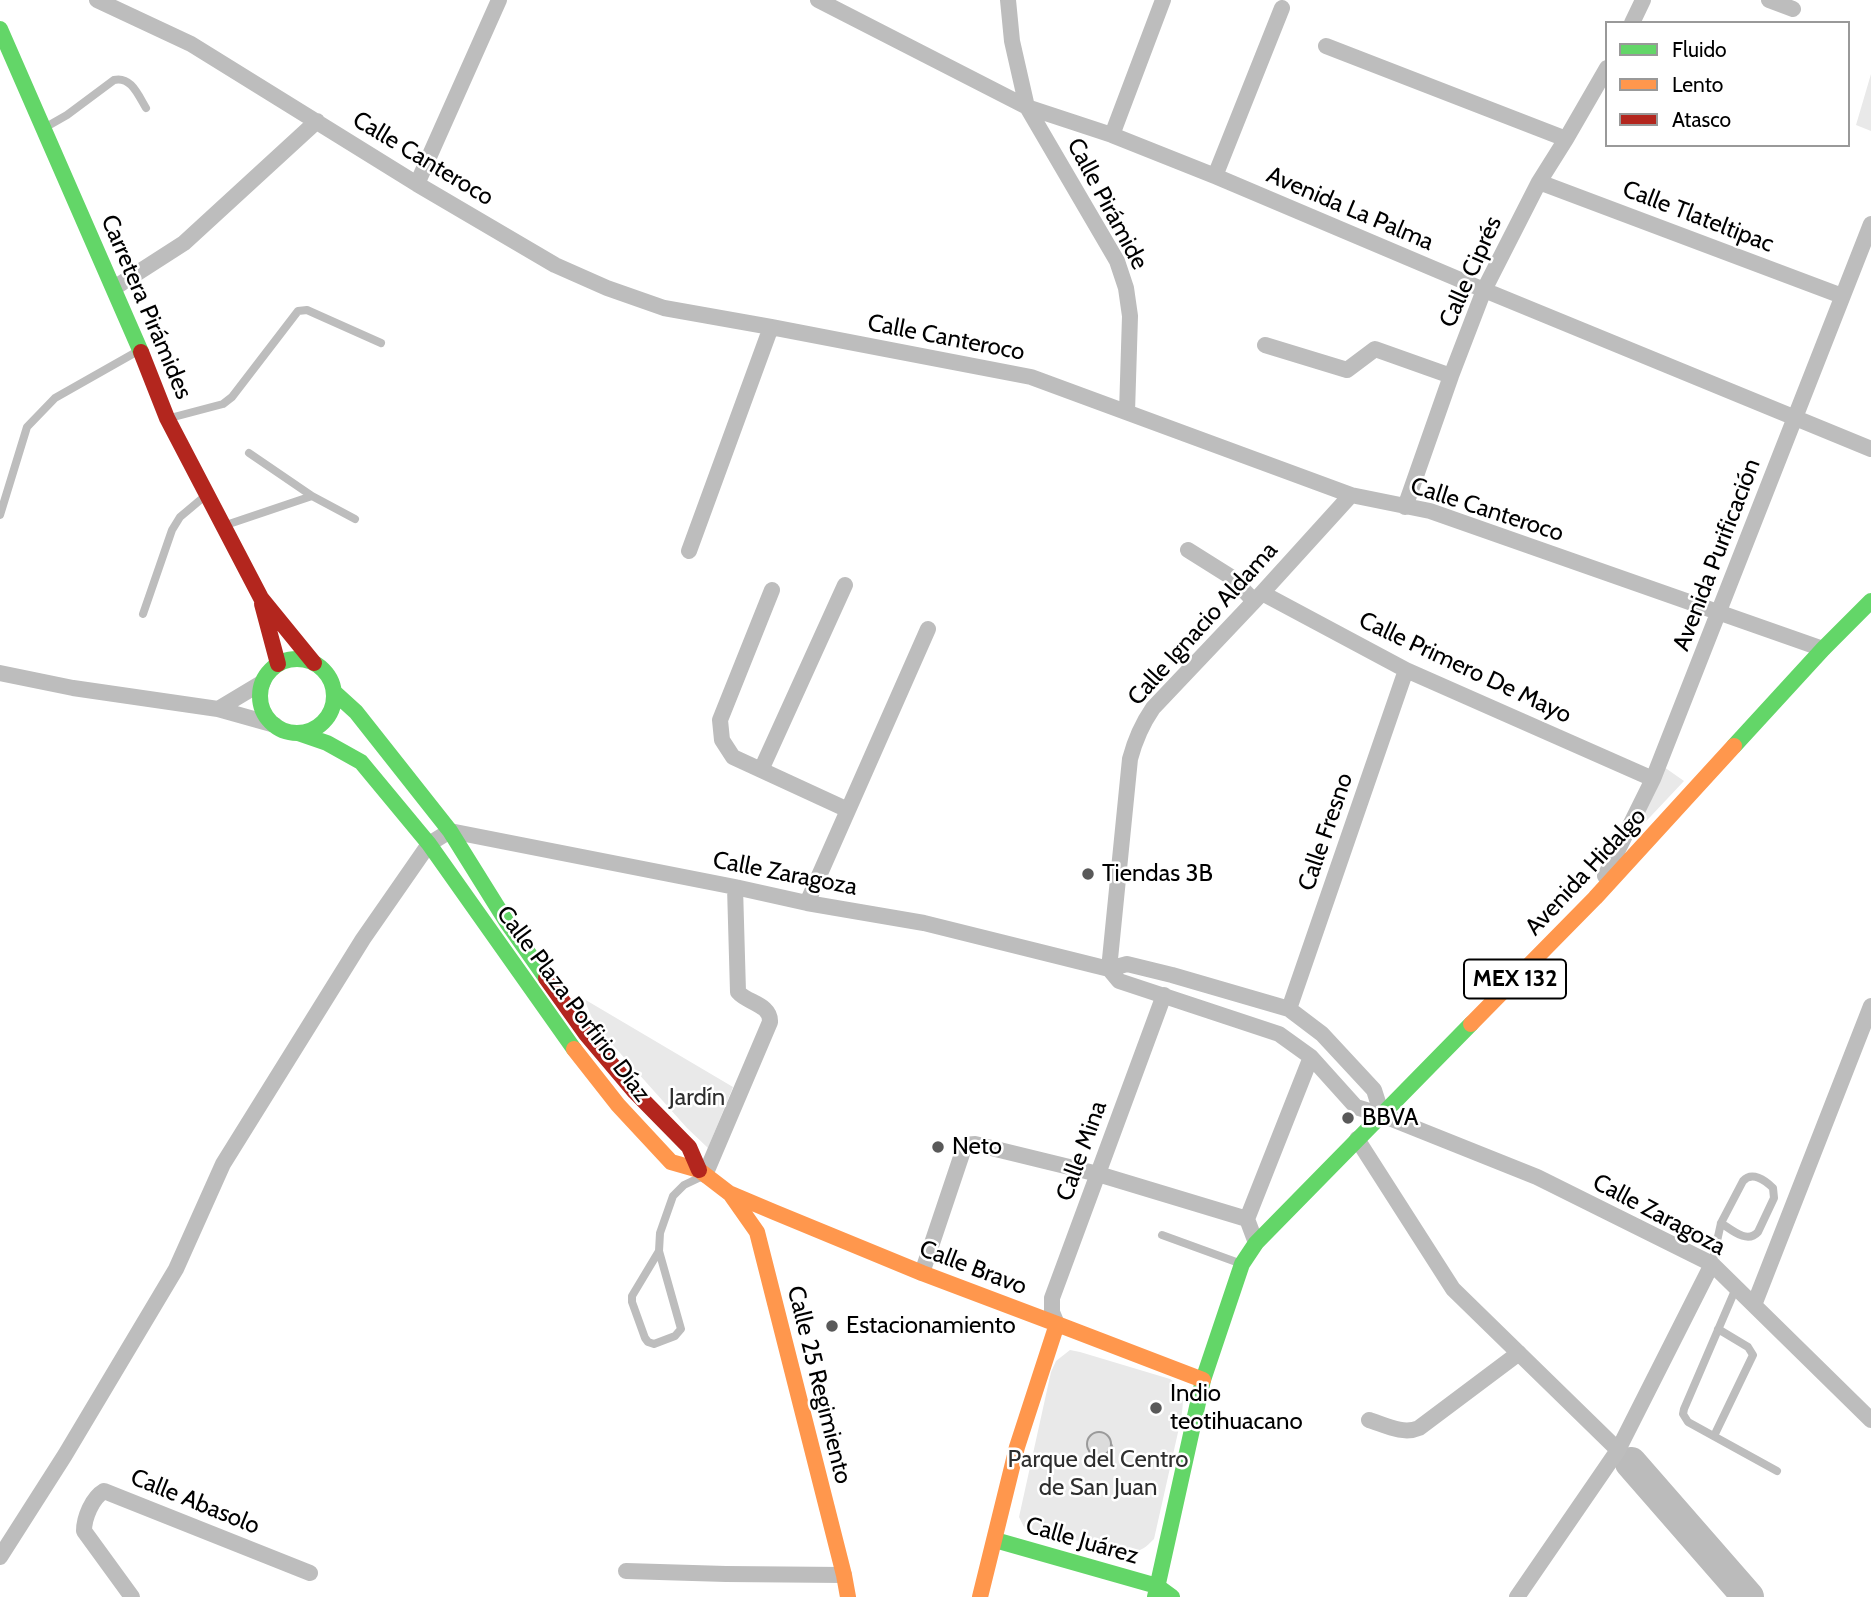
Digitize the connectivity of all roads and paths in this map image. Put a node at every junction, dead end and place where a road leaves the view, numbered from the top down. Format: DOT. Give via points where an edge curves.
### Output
graph roads {
  1 [pos="97,0"];
  2 [pos="499,0"];
  3 [pos="818,0"];
  4 [pos="1008,0"];
  5 [pos="1163,0"];
  6 [pos="1769,0"];
  7 [pos="1638,1"];
  8 [pos="1282,8"];
  9 [pos="1793,9"];
  10 [pos="1633,21"];
  11 [pos="0,29"];
  12 [pos="1326,46"];
  13 [pos="1605,71"];
  14 [pos="146,107"];
  15 [pos="1027,107"];
  16 [pos="317,121"];
  17 [pos="42,129"];
  18 [pos="1112,135"];
  19 [pos="1566,139"];
  20 [pos="1215,176"];
  21 [pos="1539,182"];
  22 [pos="417,184"];
  23 [pos="1871,224"];
  24 [pos="114,288"];
  25 [pos="1483,290"];
  26 [pos="1842,296"];
  27 [pos="771,327"];
  28 [pos="381,343"];
  29 [pos="1265,345"];
  30 [pos="141,349"];
  31 [pos="1451,376"];
  32 [pos="1127,412"];
  33 [pos="167,418"];
  34 [pos="1794,418"];
  35 [pos="1871,449"];
  36 [pos="249,453"];
  37 [pos="207,495"];
  38 [pos="1351,495"];
  39 [pos="312,496"];
  40 [pos="1405,507"];
  41 [pos="0,515"];
  42 [pos="355,519"];
  43 [pos="223,526"];
  44 [pos="1188,550"];
  45 [pos="689,551"];
  46 [pos="845,585"];
  47 [pos="772,590"];
  48 [pos="1258,597"];
  49 [pos="261,598"];
  50 [pos="1868,611"];
  51 [pos="1718,613"];
  52 [pos="143,614"];
  53 [pos="928,629"];
  54 [pos="1823,649"];
  55 [pos="314,663"];
  56 [pos="278,664"];
  57 [pos="1406,670"];
  58 [pos="0,673"];
  59 [pos="263,682"];
  60 [pos="334,692"];
  61 [pos="218,709"];
  62 [pos="275,725"];
  63 [pos="298,733"];
  64 [pos="761,770"];
  65 [pos="1653,779"];
  66 [pos="848,810"];
  67 [pos="450,831"];
  68 [pos="429,844"];
  69 [pos="735,887"];
  70 [pos="1595,898"];
  71 [pos="807,903"];
  72 [pos="1109,968"];
  73 [pos="1164,995"];
  74 [pos="1871,1006"];
  75 [pos="1289,1009"];
  76 [pos="1311,1057"];
  77 [pos="1382,1115"];
  78 [pos="1357,1139"];
  79 [pos="702,1173"];
  80 [pos="1098,1174"];
  81 [pos="729,1193"];
  82 [pos="1247,1219"];
  83 [pos="1721,1223"];
  84 [pos="1162,1235"];
  85 [pos="1256,1242"];
  86 [pos="659,1251"];
  87 [pos="1242,1264"];
  88 [pos="1712,1264"];
  89 [pos="922,1273"];
  90 [pos="1736,1288"];
  91 [pos="1754,1305"];
  92 [pos="1056,1324"];
  93 [pos="1718,1329"];
  94 [pos="1519,1353"];
  95 [pos="1203,1380"];
  96 [pos="1369,1420"];
  97 [pos="1871,1420"];
  98 [pos="1714,1436"];
  99 [pos="1618,1450"];
  100 [pos="1777,1471"];
  101 [pos="995,1540"];
  102 [pos="0,1557"];
  103 [pos="626,1571"];
  104 [pos="310,1573"];
  105 [pos="844,1575"];
  106 [pos="1156,1592"];
  107 [pos="132,1597"];
  108 [pos="848,1597"];
  109 [pos="980,1597"];
  110 [pos="1172,1597"];
  111 [pos="1517,1597"];
  1 -- 16 [label="street, Calle Canteroco" via="191,44"];
  2 -- 22 [label="street"];
  3 -- 15 [label="street, Avenida La Palma"];
  4 -- 15 [label="street, Calle Pirámide"];
  5 -- 18 [label="street"];
  6 -- 9 [label="street"];
  7 -- 10 [label="street"];
  8 -- 20 [label="street"];
  11 -- 17 [label="main road, Carretera Pirámides"];
  12 -- 19 [label="street"];
  13 -- 19 [label="street, Calle Ciprés"];
  14 -- 17 [label="lane" via="129,82 119,78"];
  15 -- 18 [label="street, Avenida La Palma"];
  15 -- 32 [label="street, Calle Pirámide" via="1117,261 1126,288 1130,316"];
  16 -- 22 [label="street, Calle Canteroco"];
  16 -- 24 [label="street" via="184,243"];
  17 -- 24 [label="main road, Carretera Pirámides"];
  18 -- 20 [label="street, Avenida La Palma"];
  19 -- 21 [label="street, Calle Ciprés"];
  20 -- 25 [label="street, Avenida La Palma"];
  21 -- 25 [label="street, Calle Ciprés"];
  21 -- 26 [label="street, Calle Tlateltipac"];
  22 -- 27 [label="street, Calle Canteroco" via="555,265 607,288 664,308"];
  23 -- 26 [label="street, Avenida Purificación"];
  24 -- 30 [label="main road, Carretera Pirámides"];
  25 -- 31 [label="street, Calle Ciprés"];
  25 -- 34 [label="street, Avenida La Palma"];
  26 -- 34 [label="street, Avenida Purificación"];
  27 -- 32 [label="street, Calle Canteroco" via="1031,377"];
  27 -- 45 [label="street"];
  28 -- 33 [label="lane" via="307,310 298,311 232,397 223,404"];
  29 -- 31 [label="street" via="1347,370 1375,349"];
  30 -- 33 [label="main road, Carretera Pirámides"];
  30 -- 41 [label="lane" via="55,398 27,427"];
  31 -- 40 [label="street, Calle Ciprés"];
  32 -- 38 [label="street, Calle Canteroco"];
  33 -- 37 [label="main road, Carretera Pirámides"];
  34 -- 35 [label="street, Avenida La Palma"];
  34 -- 51 [label="street, Avenida Purificación"];
  36 -- 39 [label="lane"];
  37 -- 43 [label="main road, Carretera Pirámides"];
  37 -- 52 [label="lane" via="176,523"];
  38 -- 40 [label="street, Calle Canteroco"];
  38 -- 48 [label="street, Calle Ignacio Aldama"];
  39 -- 42 [label="lane"];
  39 -- 43 [label="lane"];
  40 -- 51 [label="street, Calle Canteroco" via="1430,511"];
  43 -- 49 [label="main road, Carretera Pirámides"];
  44 -- 48 [label="street, Calle Primero De Mayo"];
  46 -- 64 [label="street"];
  47 -- 64 [label="street" via="720,720 722,740 733,757"];
  48 -- 57 [label="street, Calle Primero De Mayo"];
  48 -- 72 [label="street, Calle Ignacio Aldama" via="1153,708 1136,739 1130,759"];
  49 -- 55 [label="main road"];
  49 -- 56 [label="main road"];
  50 -- 54 [label="main road, Avenida Hidalgo / MEX 132"];
  51 -- 54 [label="street, Calle Canteroco"];
  51 -- 65 [label="street, Avenida Purificación"];
  53 -- 66 [label="street"];
  54 -- 70 [label="main road, Avenida Hidalgo / MEX 132"];
  55 -- 56 [label="main road" via="290,659"];
  55 -- 60 [label="main road" via="331,680"];
  56 -- 59 [label="main road"];
  57 -- 65 [label="street, Calle Primero De Mayo"];
  57 -- 75 [label="street, Calle Fresno"];
  58 -- 61 [label="street"];
  59 -- 61 [label="street"];
  59 -- 62 [label="main road" via="261,706"];
  60 -- 63 [label="main road" via="328,716 320,725"];
  60 -- 67 [label="main road" via="356,712"];
  61 -- 62 [label="street"];
  62 -- 63 [label="main road"];
  63 -- 68 [label="main road" via="361,762"];
  64 -- 66 [label="street"];
  65 -- 70 [label="street, Avenida Purificación"];
  66 -- 71 [label="street"];
  67 -- 68 [label="street"];
  67 -- 69 [label="street, Calle Zaragoza"];
  67 -- 79 [label="main road, Calle Plaza Porfirio Díaz" via="508,924 586,1034 635,1093 689,1147"];
  68 -- 79 [label="main road, Calle Plaza Porfirio Díaz" via="618,1105 671,1162"];
  68 -- 102 [label="street" via="363,939 223,1164 176,1269"];
  69 -- 71 [label="street, Calle Zaragoza"];
  69 -- 79 [label="street" via="738,992 771,1017"];
  70 -- 77 [label="main road, Avenida Hidalgo / MEX 132"];
  71 -- 72 [label="street, Calle Zaragoza" via="924,923"];
  72 -- 73 [label="street, Calle Zaragoza" via="1119,981"];
  72 -- 75 [label="street, Calle Zaragoza" via="1127,964"];
  73 -- 76 [label="street, Calle Zaragoza" via="1279,1034"];
  73 -- 80 [label="street, Calle Mina"];
  74 -- 91 [label="street"];
  75 -- 77 [label="street, Calle Zaragoza" via="1322,1034 1374,1090"];
  76 -- 77 [label="street, Calle Zaragoza" via="1356,1108"];
  76 -- 82 [label="street"];
  77 -- 78 [label="main road, Avenida Hidalgo / MEX 132"];
  77 -- 88 [label="street, Calle Zaragoza" via="1536,1177"];
  78 -- 85 [label="main road, Avenida Hidalgo / MEX 132"];
  78 -- 94 [label="street" via="1453,1289"];
  79 -- 81 [label="main road, Calle Plaza Porfirio Díaz"];
  79 -- 86 [label="lane" via="673,1196"];
  80 -- 82 [label="street"];
  80 -- 89 [label="street" via="975,1144 965,1146"];
  80 -- 92 [label="street, Calle Mina" via="1052,1298"];
  81 -- 89 [label="main road, Calle Bravo"];
  81 -- 105 [label="main road, Calle 25 Regimiento" via="757,1233"];
  82 -- 85 [label="street"];
  83 -- 83 [label="lane" via="1749,1238 1755,1236 1774,1198 1773,1188 1757,1177 1746,1177"];
  83 -- 88 [label="lane"];
  84 -- 87 [label="lane"];
  85 -- 87 [label="main road, Avenida Hidalgo / MEX 132"];
  86 -- 86 [label="lane" via="681,1329 653,1344 645,1338 632,1296"];
  87 -- 95 [label="main road, Avenida Hidalgo / MEX 132"];
  88 -- 90 [label="street, Calle Zaragoza"];
  88 -- 99 [label="street"];
  89 -- 92 [label="main road, Calle Bravo"];
  90 -- 91 [label="street, Calle Zaragoza"];
  90 -- 93 [label="lane"];
  91 -- 97 [label="street, Calle Zaragoza"];
  92 -- 95 [label="main road, Calle Bravo"];
  92 -- 101 [label="main road" via="1017,1447"];
  93 -- 98 [label="lane" via="1683,1414 1688,1422"];
  93 -- 98 [label="lane" via="1748,1347 1753,1356"];
  94 -- 96 [label="street" via="1411,1432"];
  94 -- 99 [label="street"];
  95 -- 106 [label="main road, MEX 132"];
  98 -- 100 [label="lane"];
  99 -- 111 [label="street"];
  101 -- 106 [label="main road, Calle Juárez"];
  101 -- 109 [label="main road"];
  103 -- 105 [label="street"];
  104 -- 107 [label="street, Calle Abasolo" via="104,1492 95,1498 84,1531"];
  105 -- 108 [label="main road, Calle 25 Regimiento"];
  106 -- 110 [label="main road"];
}
